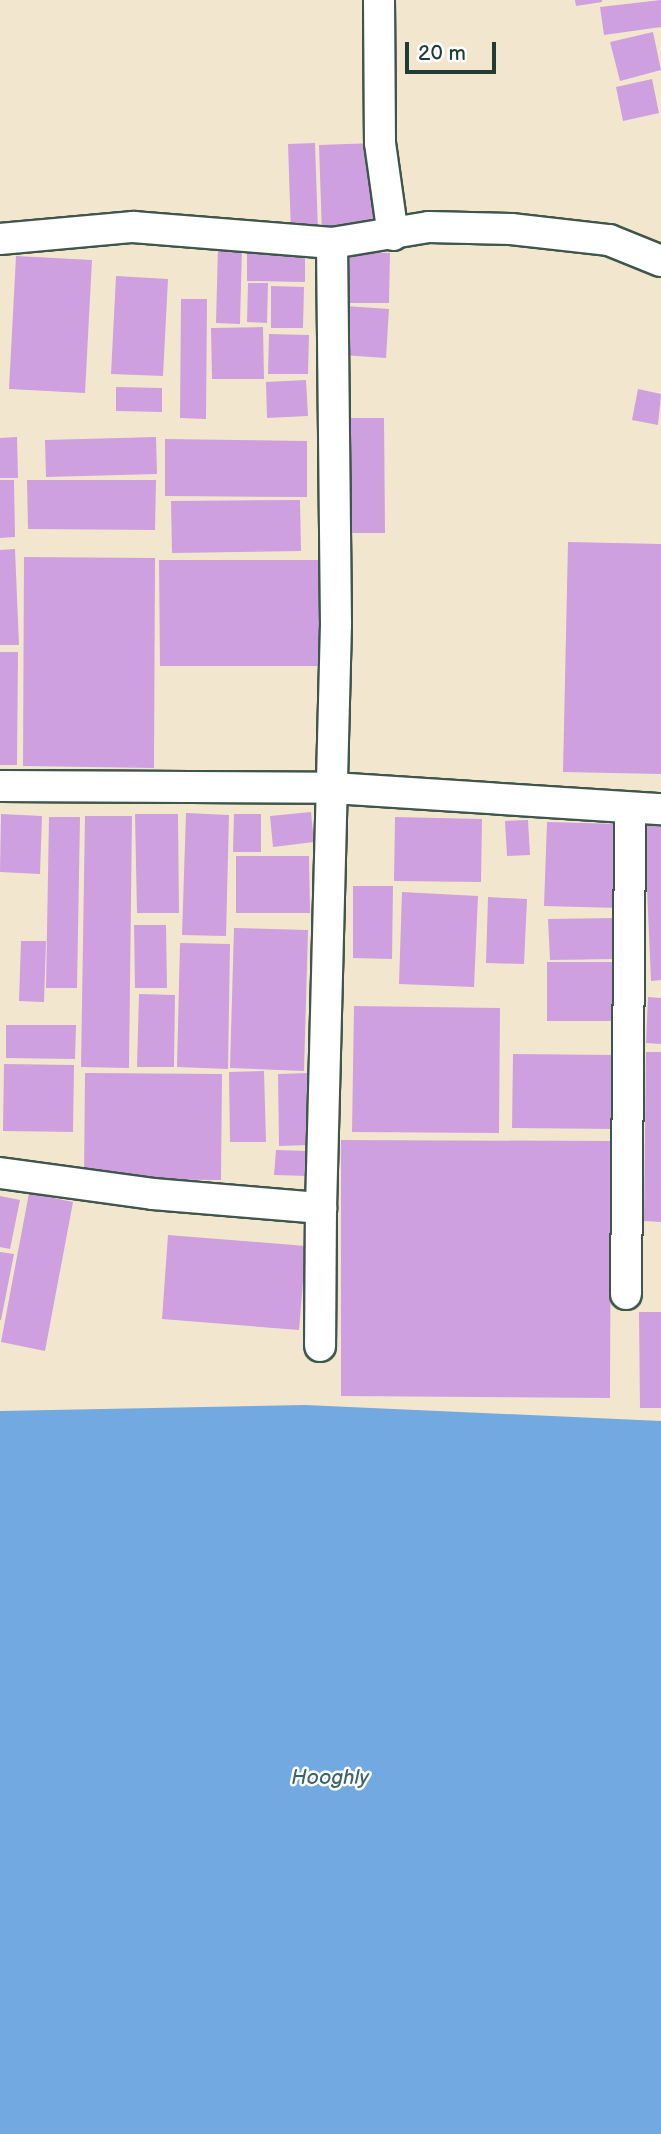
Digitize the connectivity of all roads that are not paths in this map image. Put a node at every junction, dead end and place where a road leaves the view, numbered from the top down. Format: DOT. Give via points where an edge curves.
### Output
graph roads {
  1 [pos="379,0"];
  2 [pos="393,235"];
  3 [pos="0,239"];
  4 [pos="332,243"];
  5 [pos="661,261"];
  6 [pos="0,786"];
  7 [pos="333,788"];
  8 [pos="661,809"];
  9 [pos="630,810"];
  10 [pos="0,1173"];
  11 [pos="321,1208"];
  12 [pos="626,1294"];
  13 [pos="320,1346"];
  1 -- 2 [label="street" via="380,143"];
  2 -- 4 [label="street"];
  2 -- 5 [label="street" via="429,227 511,229 608,240"];
  3 -- 4 [label="street" via="133,227"];
  4 -- 7 [label="street"];
  6 -- 7 [label="street"];
  7 -- 9 [label="street"];
  7 -- 11 [label="street"];
  8 -- 9 [label="street"];
  9 -- 12 [label="street"];
  10 -- 11 [label="street" via="152,1194"];
  11 -- 13 [label="street"];
}
